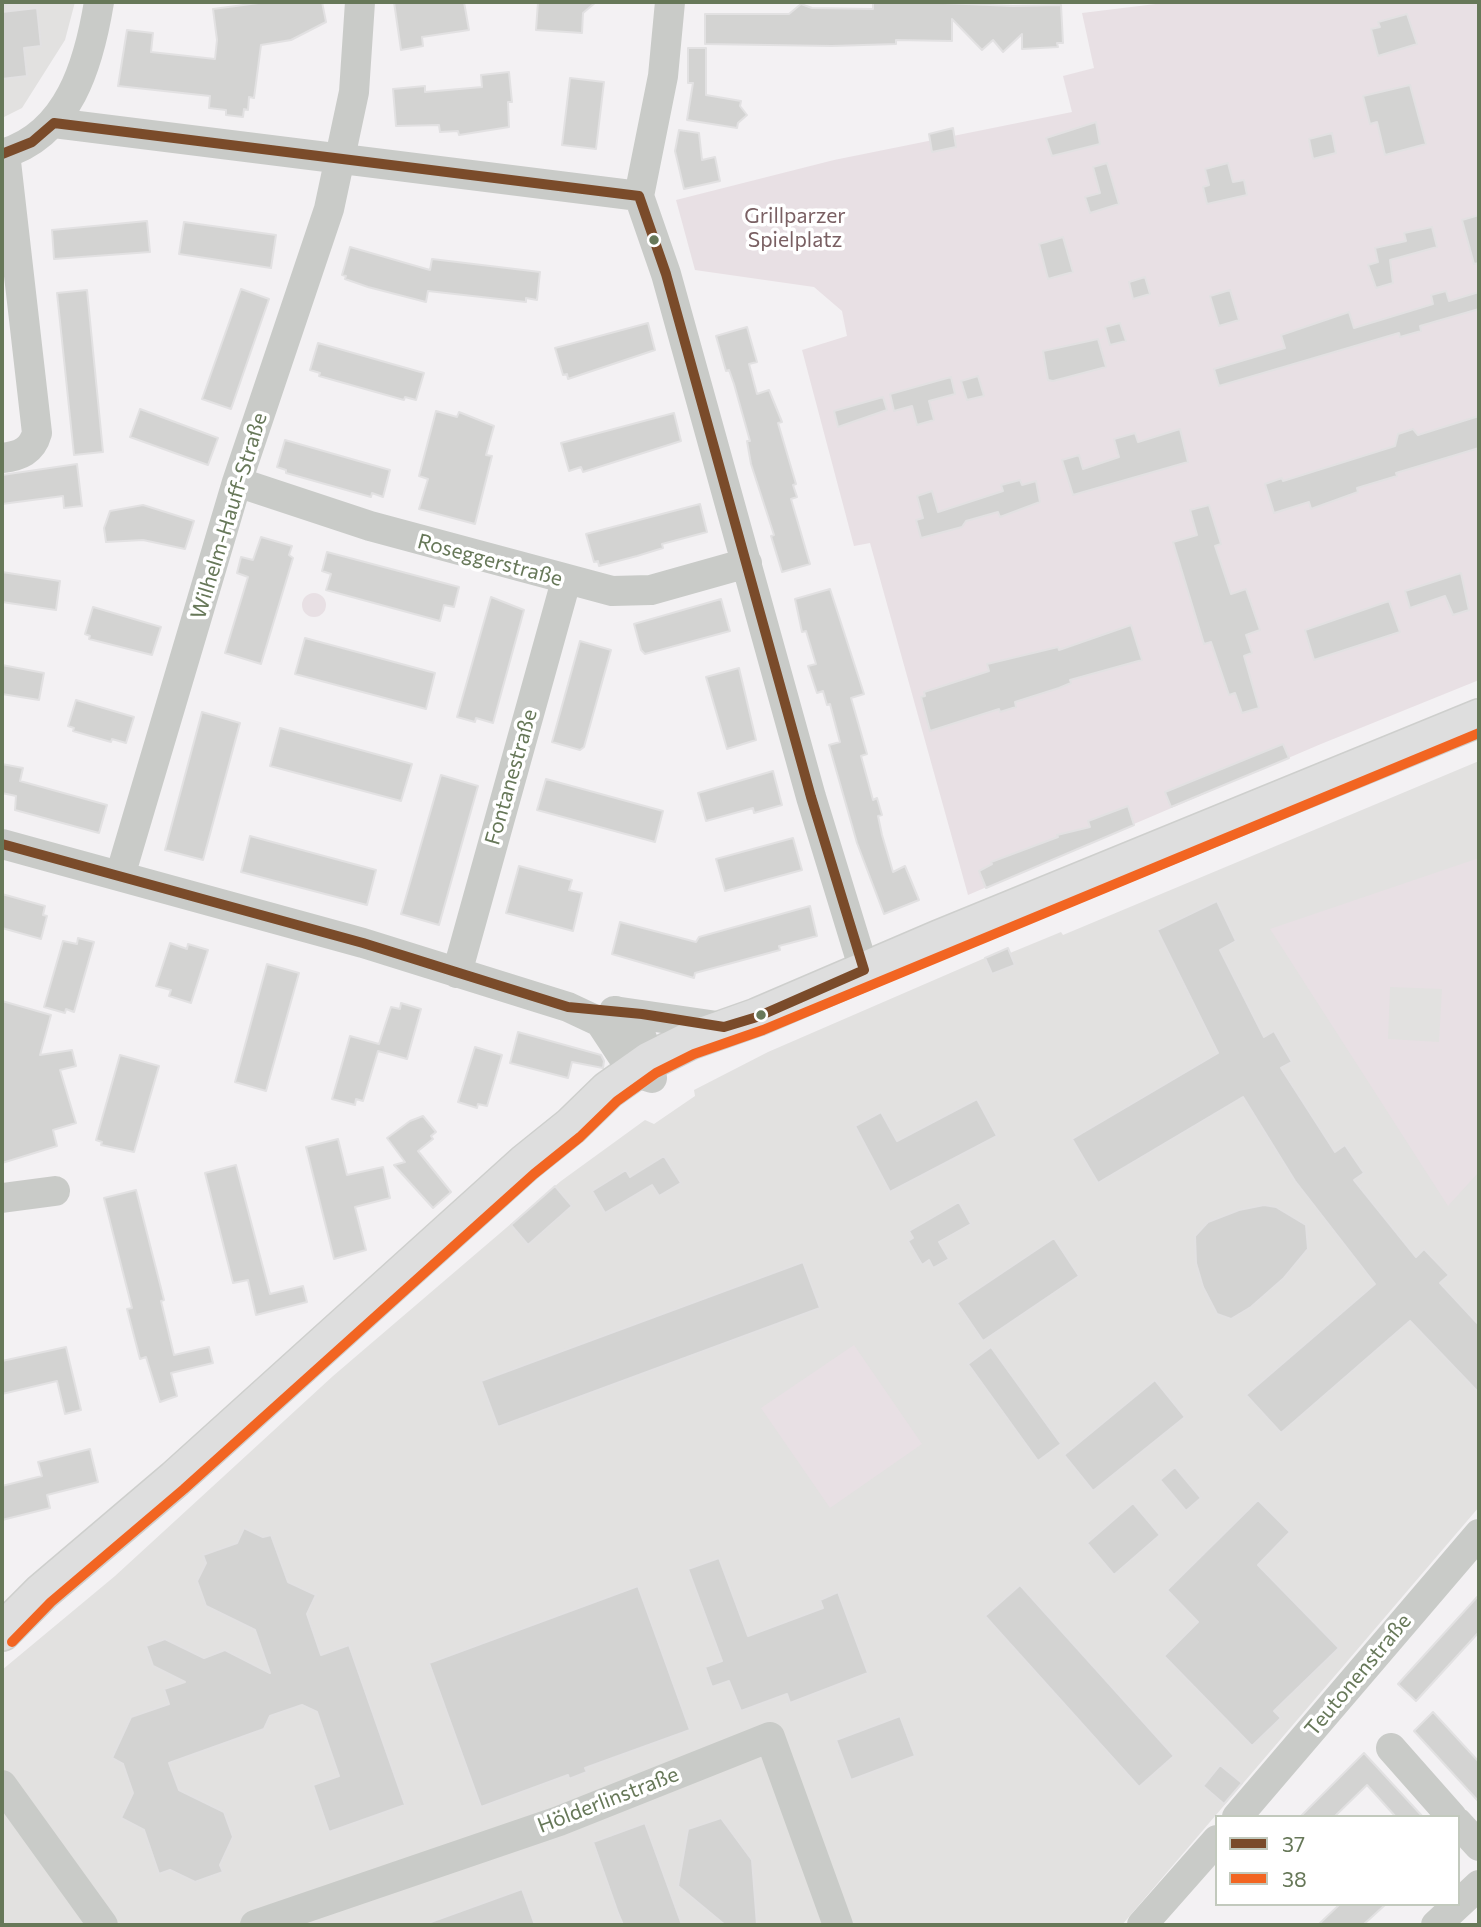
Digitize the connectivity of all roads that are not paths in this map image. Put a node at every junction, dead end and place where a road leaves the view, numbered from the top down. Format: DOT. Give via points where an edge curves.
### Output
graph roads {
  1 [pos="99,2"];
  2 [pos="360,2"];
  3 [pos="670,2"];
  4 [pos="54,123"];
  5 [pos="3,154"];
  6 [pos="341,157"];
  7 [pos="639,196"];
  8 [pos="2,458"];
  9 [pos="237,482"];
  10 [pos="747,563"];
  11 [pos="566,581"];
  12 [pos="1479,718"];
  13 [pos="2,844"];
  14 [pos="120,876"];
  15 [pos="864,970"];
  16 [pos="457,973"];
  17 [pos="568,1007"];
  18 [pos="616,1011"];
  19 [pos="741,1022"];
  20 [pos="645,1070"];
  21 [pos="55,1191"];
  22 [pos="2,1198"];
  23 [pos="1479,1534"];
  24 [pos="42,1592"];
  25 [pos="2,1616"];
  26 [pos="2,1632"];
  27 [pos="1391,1748"];
  28 [pos="2,1785"];
  29 [pos="1239,1815"];
  30 [pos="1450,1815"];
  31 [pos="1460,1825"];
  32 [pos="1215,1842"];
  33 [pos="1479,1846"];
  34 [pos="1479,1885"];
  35 [pos="1460,1903"];
  36 [pos="1456,1906"];
  37 [pos="103,1925"];
  38 [pos="255,1925"];
  39 [pos="838,1925"];
  40 [pos="1142,1925"];
  41 [pos="1436,1925"];
  1 -- 4 [label="street" via="82,69"];
  2 -- 6 [label="street, Wilhelm-Hauff-Straße" via="354,92"];
  3 -- 7 [label="street" via="663,76"];
  4 -- 5 [label="street" via="32,142"];
  4 -- 6 [label="street"];
  5 -- 8 [label="street" via="37,433 29,449"];
  6 -- 7 [label="street"];
  6 -- 9 [label="street, Wilhelm-Hauff-Straße" via="327,217"];
  7 -- 10 [label="street" via="663,263"];
  9 -- 11 [label="street, Roseggerstraße" via="370,526"];
  9 -- 14 [label="street, Wilhelm-Hauff-Straße"];
  10 -- 11 [label="street, Roseggerstraße" via="665,587 624,593"];
  10 -- 15 [label="street"];
  11 -- 16 [label="street, Fontanestraße"];
  12 -- 15 [label="main road"];
  13 -- 14 [label="street"];
  14 -- 16 [label="street"];
  15 -- 19 [label="main road"];
  16 -- 17 [label="street"];
  17 -- 18 [label="street"];
  17 -- 20 [label="street" via="605,1027"];
  18 -- 19 [label="street"];
  18 -- 20 [label="street" via="635,1024"];
  19 -- 20 [label="main road" via="729,1038"];
  20 -- 24 [label="main road" via="610,1106 570,1126 525,1163 175,1479"];
  21 -- 22 [label="street"];
  23 -- 29 [label="street, Teutonenstraße"];
  24 -- 25 [label="main road"];
  24 -- 26 [label="main road"];
  27 -- 30 [label="street"];
  28 -- 37 [label="street"];
  31 -- 33 [label="street"];
  32 -- 40 [label="street"];
  34 -- 35 [label="street"];
  36 -- 41 [label="street"];
  38 -- 39 [label="street, Hölderlinstraße" via="559,1821 770,1737"];
}
